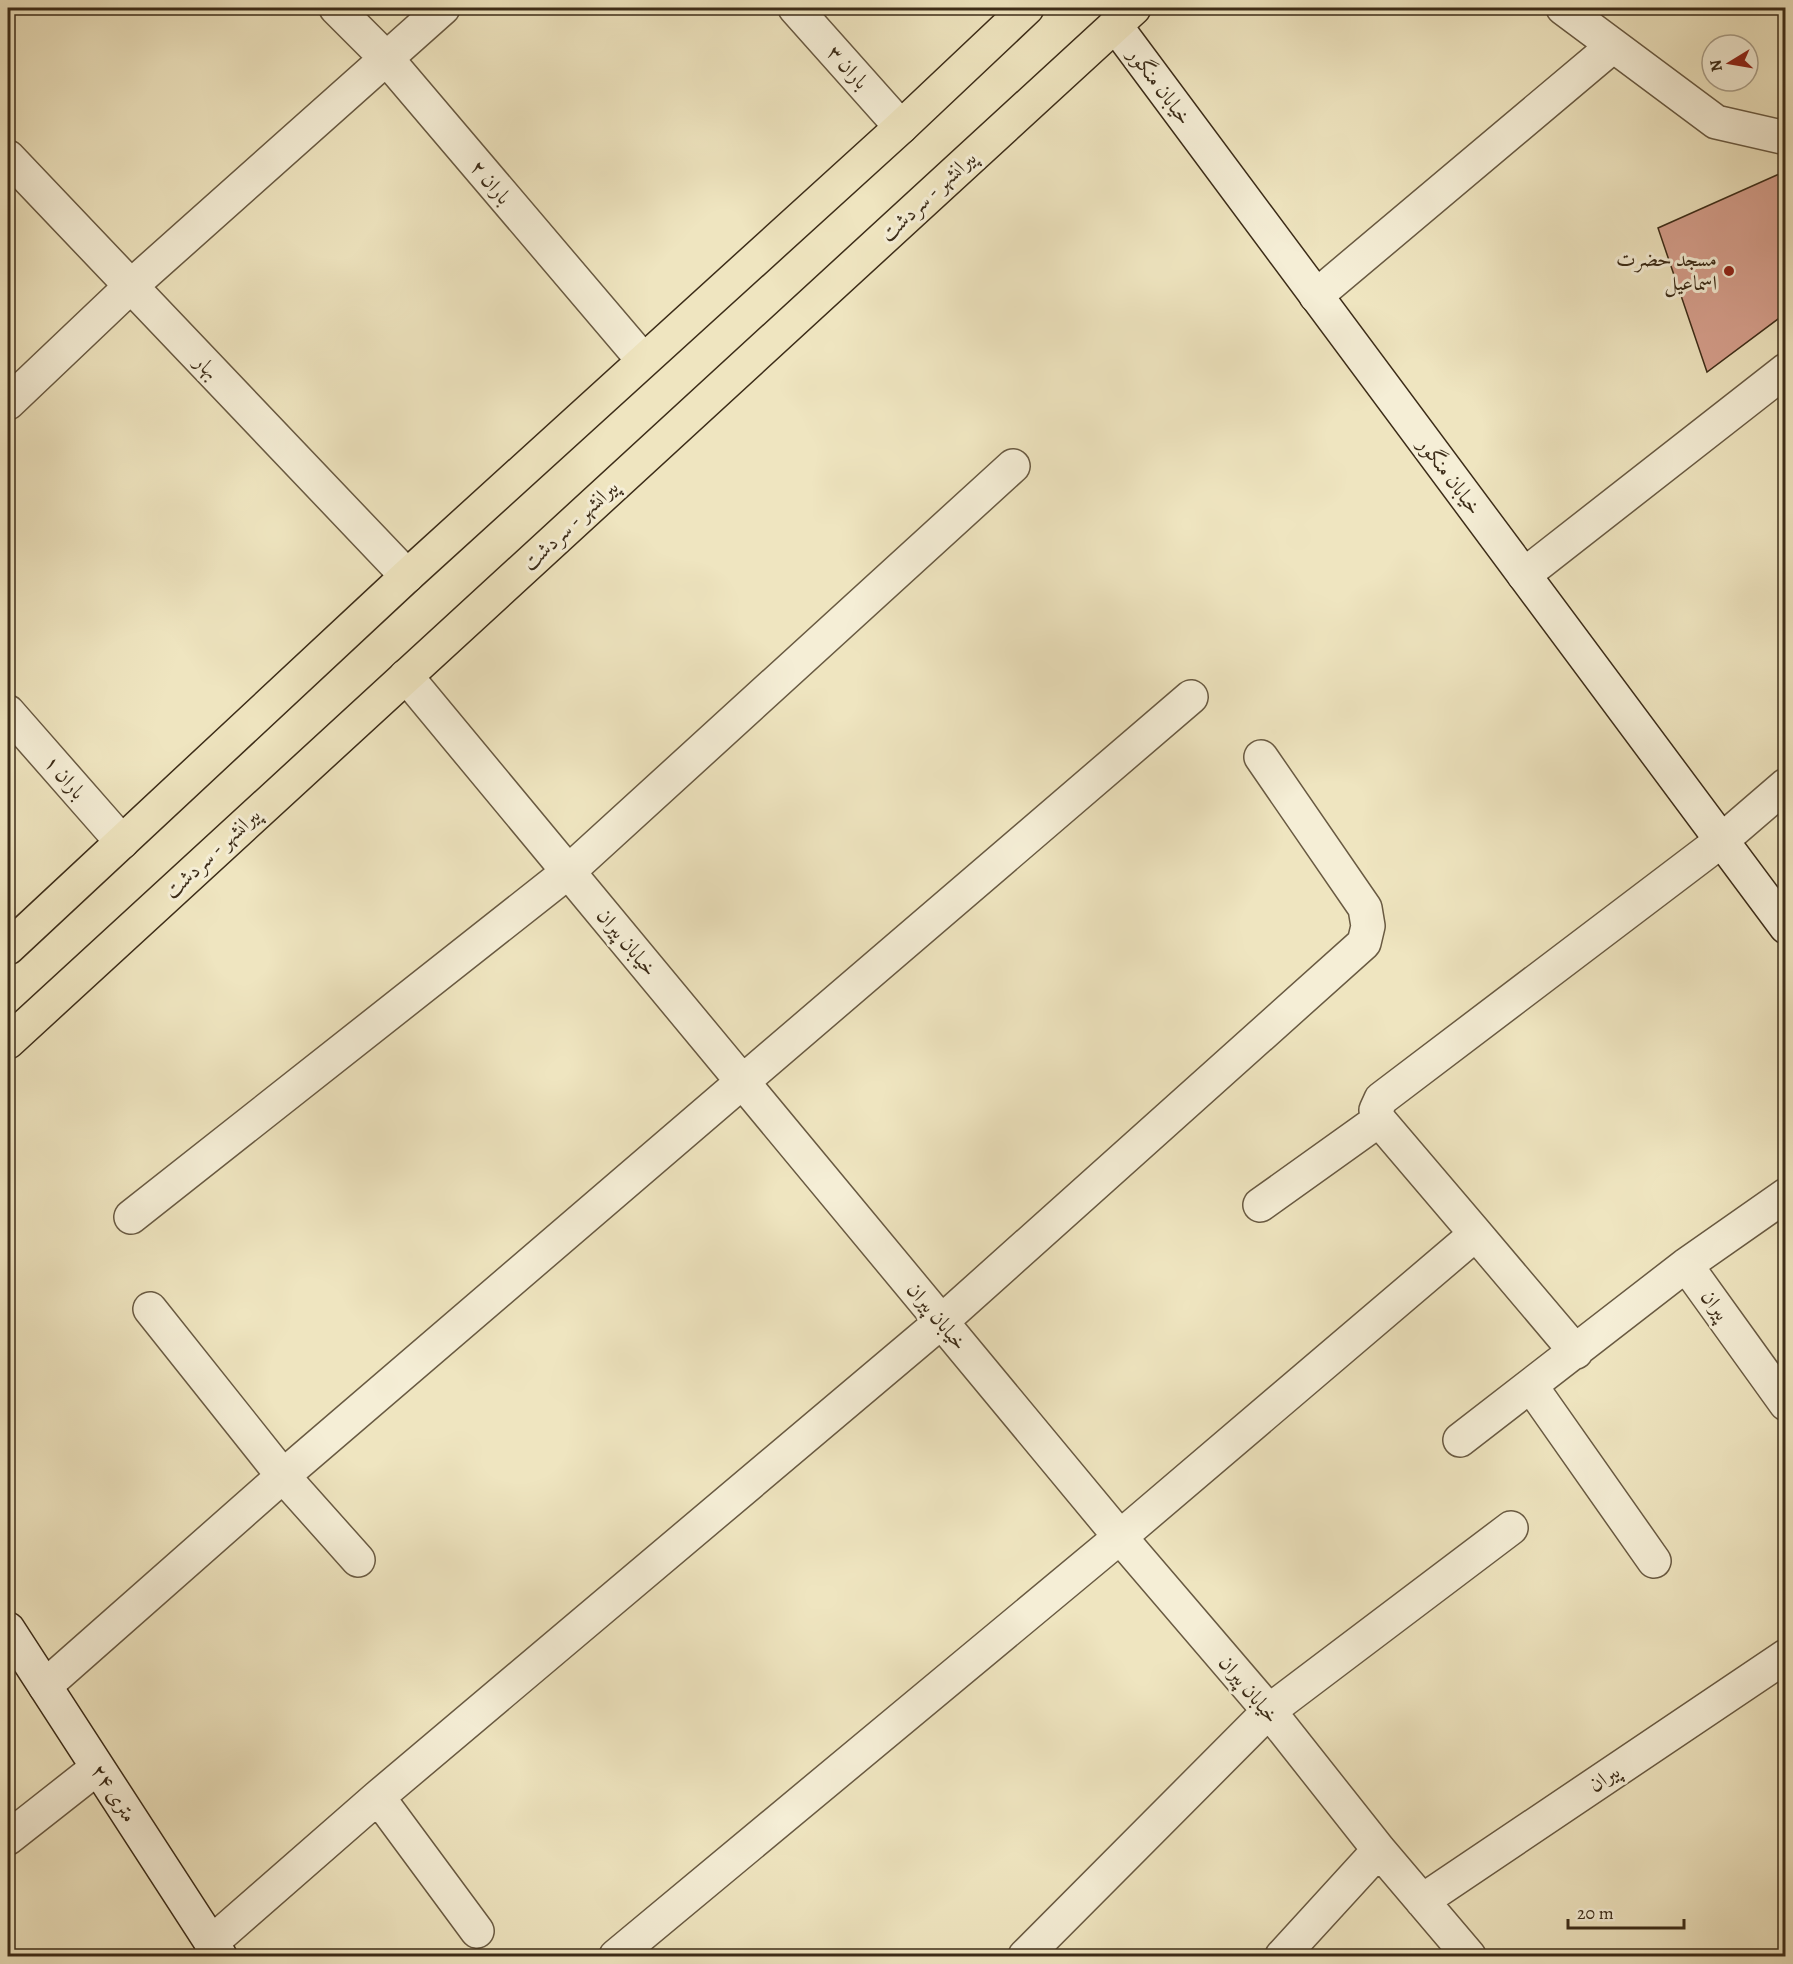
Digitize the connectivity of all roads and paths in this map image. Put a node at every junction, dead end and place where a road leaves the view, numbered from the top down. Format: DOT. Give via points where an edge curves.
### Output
graph roads {
  1 [pos="336,8"];
  2 [pos="443,8"];
  3 [pos="795,8"];
  4 [pos="1027,8"];
  5 [pos="1563,8"];
  6 [pos="1124,16"];
  7 [pos="1612,46"];
  8 [pos="387,59"];
  9 [pos="901,127"];
  10 [pos="1785,138"];
  11 [pos="8,157"];
  12 [pos="130,287"];
  13 [pos="1316,296"];
  14 [pos="643,360"];
  15 [pos="1785,370"];
  16 [pos="8,403"];
  17 [pos="1013,466"];
  18 [pos="1524,575"];
  19 [pos="407,576"];
  20 [pos="406,676"];
  21 [pos="1191,697"];
  22 [pos="8,712"];
  23 [pos="1261,758"];
  24 [pos="1785,785"];
  25 [pos="1721,840"];
  26 [pos="122,842"];
  27 [pos="568,872"];
  28 [pos="1785,927"];
  29 [pos="8,948"];
  30 [pos="8,1042"];
  31 [pos="742,1081"];
  32 [pos="1379,1120"];
  33 [pos="1785,1196"];
  34 [pos="1260,1205"];
  35 [pos="132,1217"];
  36 [pos="1471,1228"];
  37 [pos="1686,1265"];
  38 [pos="150,1309"];
  39 [pos="941,1322"];
  40 [pos="1576,1352"];
  41 [pos="1531,1386"];
  42 [pos="1785,1404"];
  43 [pos="1460,1440"];
  44 [pos="283,1476"];
  45 [pos="1511,1528"];
  46 [pos="1120,1537"];
  47 [pos="358,1560"];
  48 [pos="1654,1561"];
  49 [pos="8,1629"];
  50 [pos="1785,1656"];
  51 [pos="45,1686"];
  52 [pos="1269,1711"];
  53 [pos="97,1767"];
  54 [pos="378,1797"];
  55 [pos="8,1838"];
  56 [pos="1379,1850"];
  57 [pos="1422,1901"];
  58 [pos="477,1931"];
  59 [pos="216,1950"];
  60 [pos="615,1956"];
  61 [pos="1025,1956"];
  62 [pos="1282,1956"];
  63 [pos="1469,1956"];
  1 -- 8 [label="street, باران ۲"];
  2 -- 8 [label="street"];
  3 -- 9 [label="street, باران ۳"];
  4 -- 9 [label="main road"];
  5 -- 7 [label="street"];
  6 -- 13 [label="street, خیابان منگور"];
  6 -- 20 [label="main road, پیرانشهر - سردشت"];
  7 -- 10 [label="street" via="1716,122"];
  7 -- 13 [label="street"];
  8 -- 12 [label="street"];
  8 -- 14 [label="street, باران ۲"];
  9 -- 14 [label="main road"];
  11 -- 12 [label="street, بهار"];
  12 -- 16 [label="street"];
  12 -- 19 [label="street, بهار"];
  13 -- 18 [label="street, خیابان منگور"];
  14 -- 19 [label="main road"];
  15 -- 18 [label="street"];
  17 -- 27 [label="street"];
  18 -- 25 [label="street, خیابان منگور"];
  19 -- 26 [label="main road"];
  20 -- 27 [label="street, خیابان پیران"];
  20 -- 30 [label="main road, پیرانشهر - سردشت"];
  21 -- 31 [label="street"];
  22 -- 26 [label="street, باران ۱"];
  23 -- 39 [label="street" via="1365,908 1368,926 1364,943"];
  24 -- 25 [label="street"];
  25 -- 28 [label="street, خیابان منگور"];
  25 -- 32 [label="street" via="1381,1099 1376,1110"];
  26 -- 29 [label="main road"];
  27 -- 31 [label="street, خیابان پیران"];
  27 -- 35 [label="street"];
  31 -- 39 [label="street, خیابان پیران"];
  31 -- 44 [label="street"];
  32 -- 34 [label="street"];
  32 -- 36 [label="street"];
  33 -- 37 [label="street"];
  36 -- 40 [label="street"];
  36 -- 46 [label="street" via="1471,1238"];
  37 -- 40 [label="street"];
  37 -- 42 [label="street, پیران"];
  38 -- 44 [label="street"];
  39 -- 46 [label="street, خیابان پیران"];
  39 -- 54 [label="street"];
  40 -- 41 [label="street"];
  41 -- 43 [label="street"];
  41 -- 48 [label="street"];
  44 -- 47 [label="street"];
  44 -- 51 [label="street"];
  45 -- 52 [label="street"];
  46 -- 52 [label="street, خیابان پیران"];
  46 -- 60 [label="street"];
  49 -- 51 [label="street, ۲۴ متری"];
  50 -- 57 [label="street, پیران"];
  51 -- 53 [label="street, ۲۴ متری"];
  52 -- 56 [label="street, خیابان پیران"];
  52 -- 61 [label="street"];
  53 -- 55 [label="street"];
  53 -- 59 [label="street, ۲۴ متری"];
  54 -- 58 [label="street"];
  54 -- 59 [label="street"];
  56 -- 57 [label="street, خیابان پیران"];
  56 -- 62 [label="street"];
  57 -- 63 [label="street, خیابان پیران"];
}
